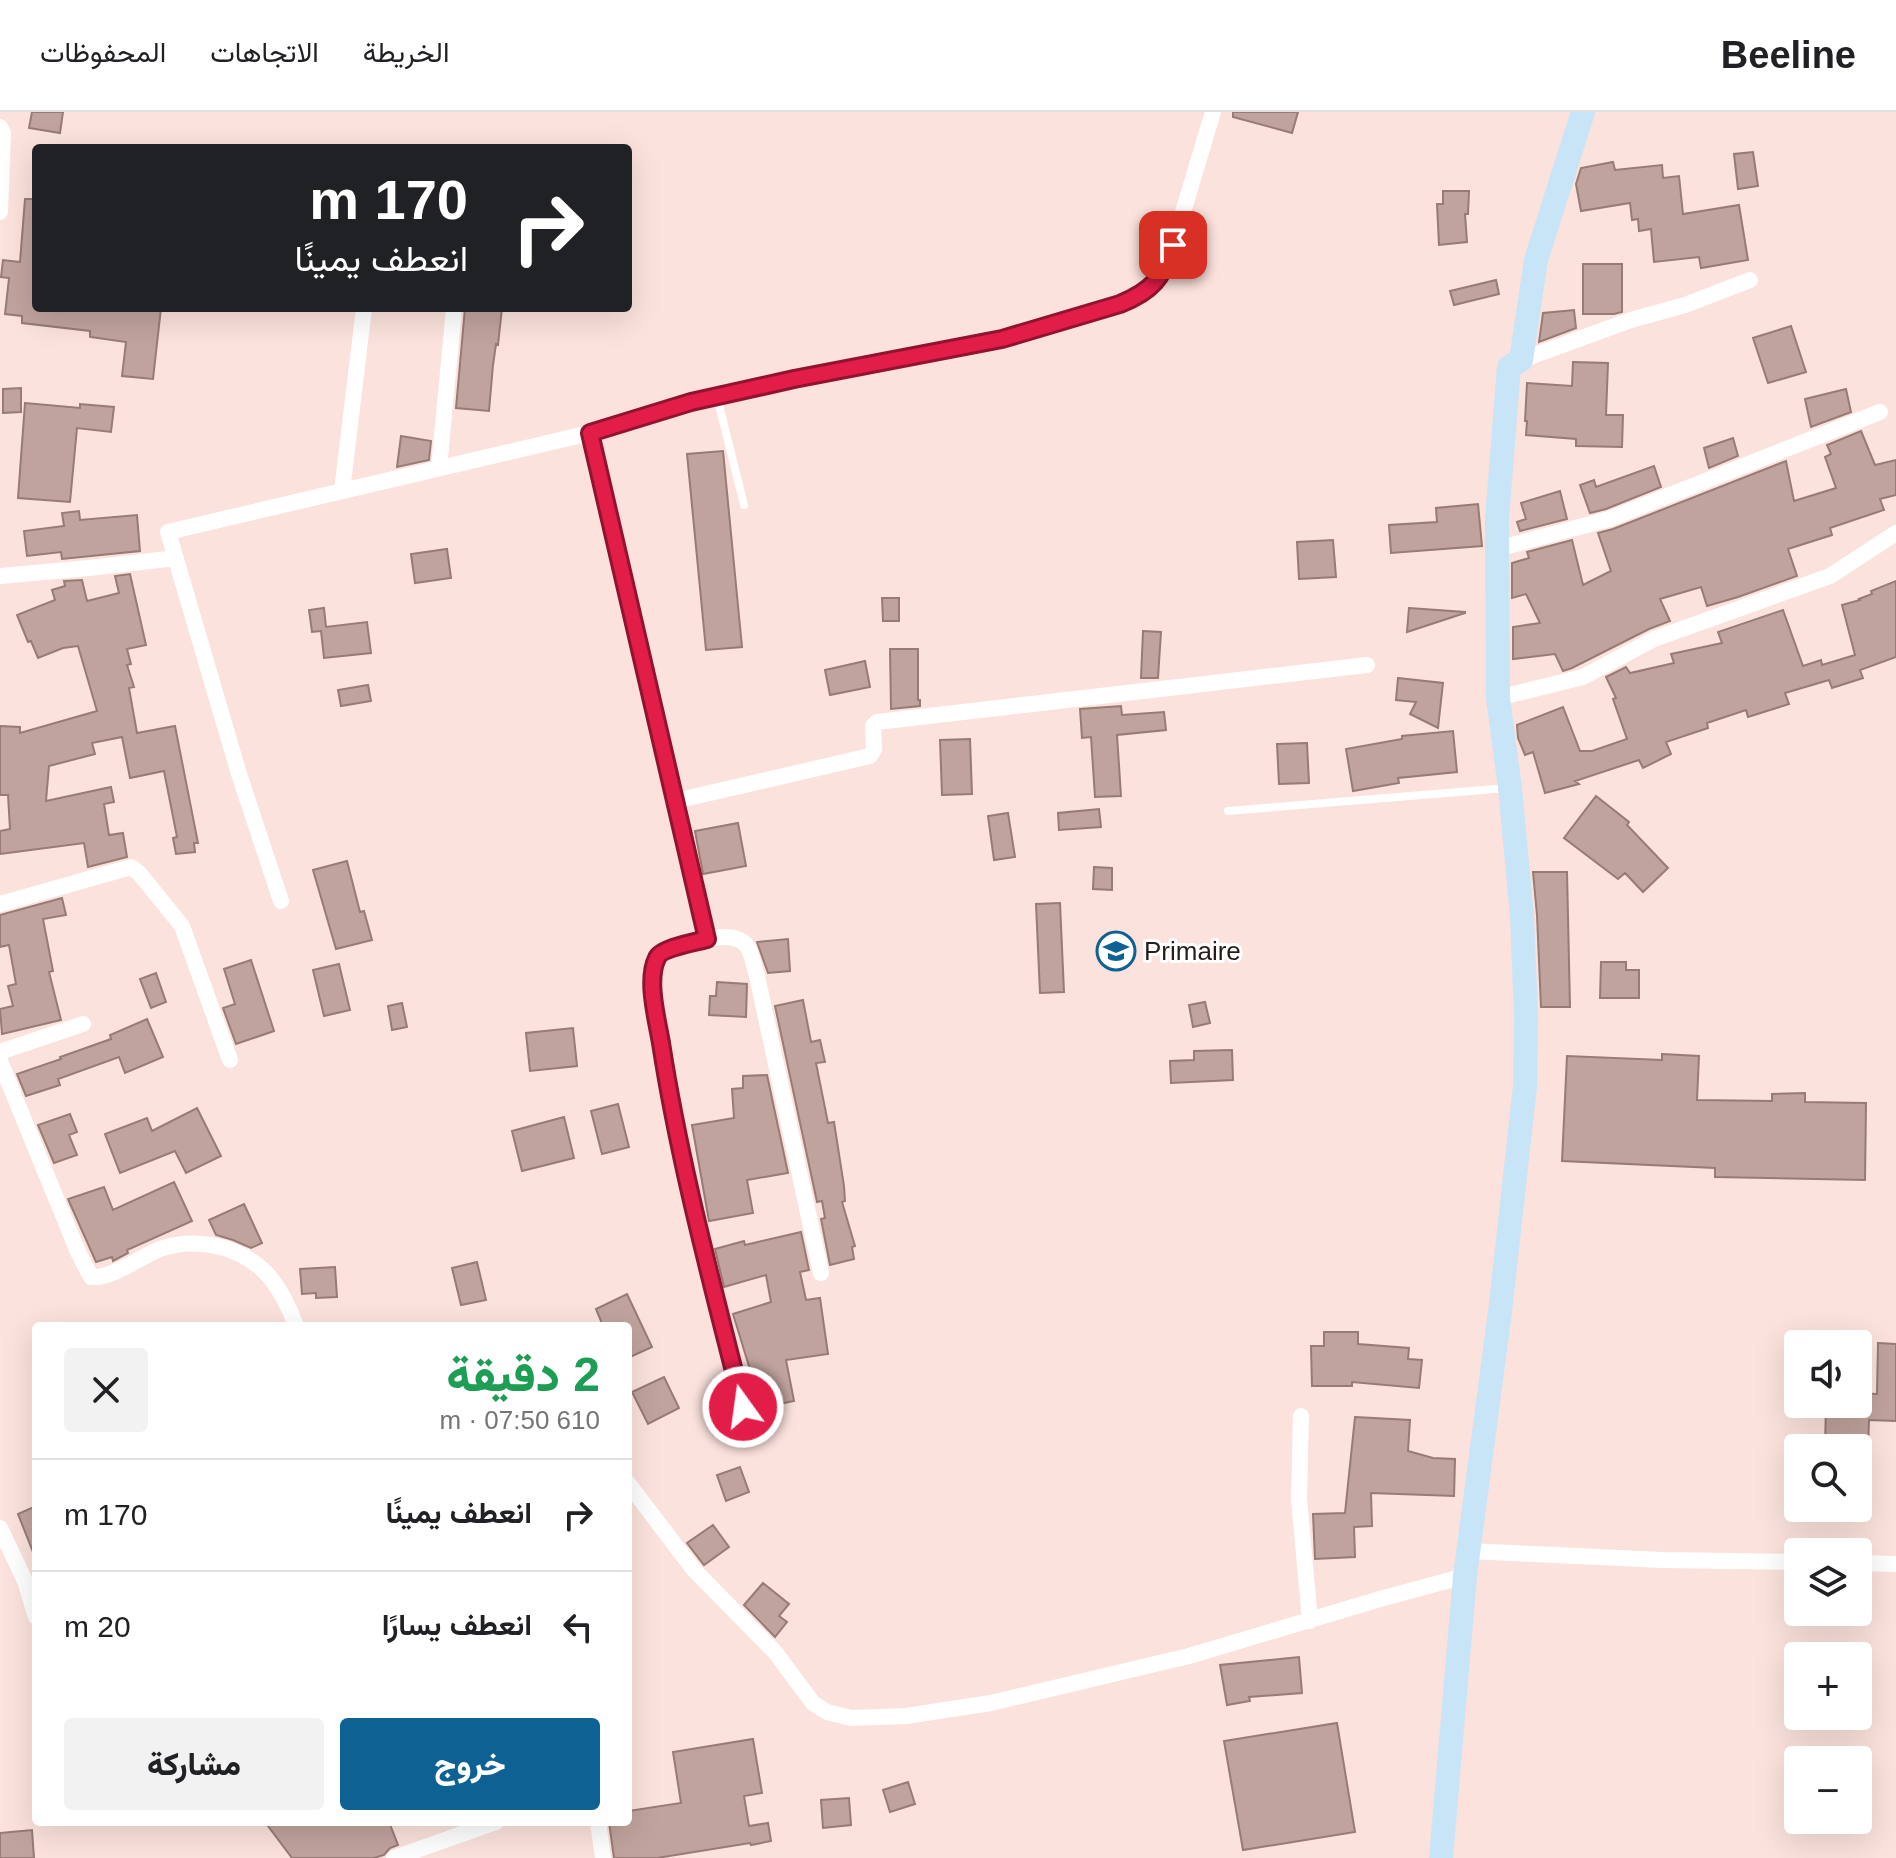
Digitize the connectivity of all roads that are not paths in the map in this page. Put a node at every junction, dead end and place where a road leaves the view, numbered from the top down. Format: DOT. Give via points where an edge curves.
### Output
graph roads {
  1 [pos="4,112"];
  2 [pos="1213,112"];
  3 [pos="1583,112"];
  4 [pos="0,120"];
  5 [pos="0,127"];
  6 [pos="0,212"];
  7 [pos="1750,280"];
  8 [pos="364,312"];
  9 [pos="454,312"];
  10 [pos="1521,360"];
  11 [pos="717,397"];
  12 [pos="1880,412"];
  13 [pos="590,433"];
  14 [pos="439,468"];
  15 [pos="342,491"];
  16 [pos="744,505"];
  17 [pos="1896,533"];
  18 [pos="1497,549"];
  19 [pos="176,558"];
  20 [pos="0,576"];
  21 [pos="1367,665"];
  22 [pos="1498,698"];
  23 [pos="1510,788"];
  24 [pos="675,801"];
  25 [pos="1228,811"];
  26 [pos="281,901"];
  27 [pos="0,904"];
  28 [pos="707,939"];
  29 [pos="83,1024"];
  30 [pos="0,1052"];
  31 [pos="230,1060"];
  32 [pos="0,1061"];
  33 [pos="821,1273"];
  34 [pos="294,1322"];
  35 [pos="743,1407"];
  36 [pos="1301,1416"];
  37 [pos="632,1488"];
  38 [pos="0,1528"];
  39 [pos="1468,1551"];
  40 [pos="1784,1562"];
  41 [pos="1872,1563"];
  42 [pos="1896,1564"];
  43 [pos="1465,1576"];
  44 [pos="32,1604"];
  45 [pos="1310,1621"];
  46 [pos="485,1826"];
  47 [pos="599,1826"];
  48 [pos="394,1858"];
  49 [pos="603,1858"];
  50 [pos="1441,1858"];
  1 -- 4 [label="street"];
  2 -- 11 [label="street" via="1166,269 1138,296 1002,339"];
  3 -- 10 [label="street" via="1536,260"];
  5 -- 6 [label="street"];
  7 -- 10 [label="street"];
  8 -- 15 [label="street"];
  9 -- 14 [label="street"];
  10 -- 18 [label="street" via="1509,367"];
  11 -- 13 [label="street"];
  11 -- 16 [label="lane"];
  12 -- 18 [label="street" via="1609,519"];
  13 -- 14 [label="street"];
  13 -- 24 [label="street"];
  14 -- 15 [label="street"];
  15 -- 19 [label="street" via="168,532"];
  17 -- 22 [label="street" via="1830,576 1654,639 1583,677"];
  18 -- 22 [label="street"];
  19 -- 20 [label="street"];
  19 -- 26 [label="street"];
  21 -- 24 [label="street" via="877,722 870,756"];
  22 -- 23 [label="street"];
  23 -- 25 [label="lane"];
  23 -- 39 [label="street" via="1522,916 1525,1086"];
  24 -- 28 [label="street"];
  27 -- 31 [label="street" via="131,867 182,926"];
  28 -- 33 [label="street" via="734,938 748,947"];
  28 -- 35 [label="street" via="660,952 652,979 687,1182"];
  29 -- 30 [label="street"];
  32 -- 34 [label="street" via="91,1277 161,1249 194,1242 223,1248 265,1272"];
  36 -- 45 [label="street" via="1299,1499"];
  37 -- 45 [label="street" via="694,1570 775,1652 813,1703 851,1718 991,1703"];
  38 -- 44 [label="street"];
  39 -- 40 [label="street"];
  39 -- 43 [label="street"];
  41 -- 42 [label="street"];
  43 -- 45 [label="street"];
  43 -- 50 [label="street"];
  46 -- 48 [label="street"];
  47 -- 49 [label="street"];
}
